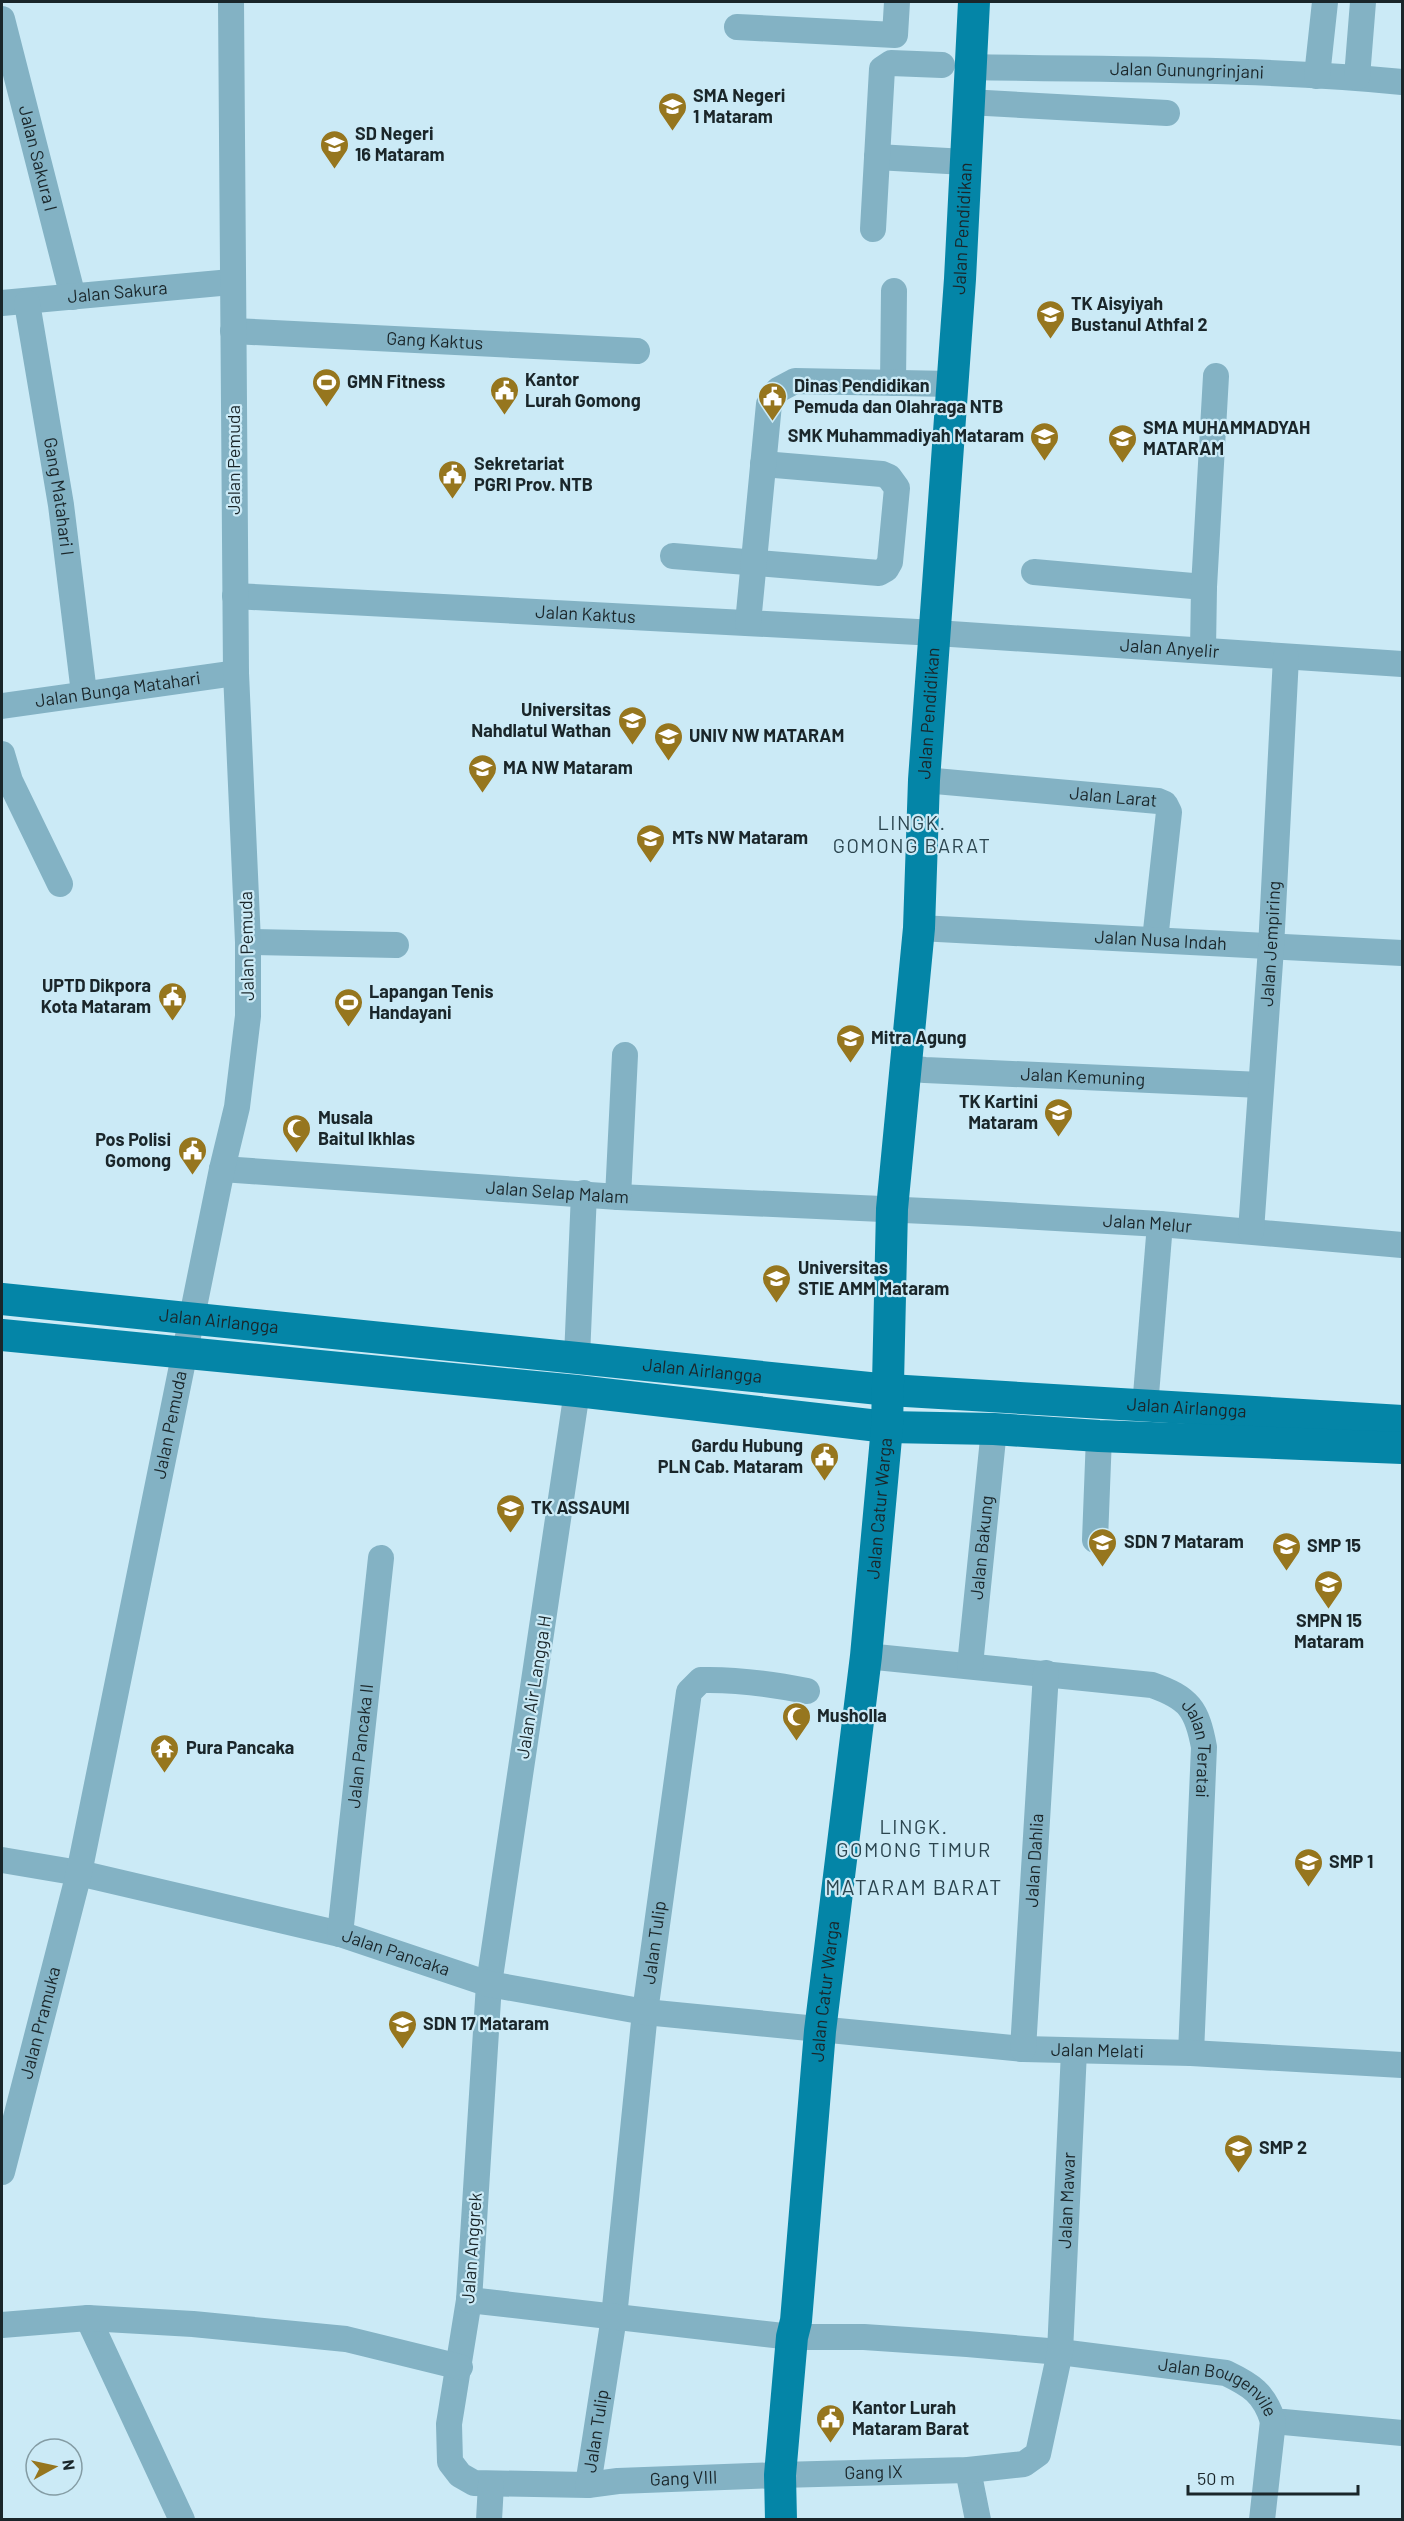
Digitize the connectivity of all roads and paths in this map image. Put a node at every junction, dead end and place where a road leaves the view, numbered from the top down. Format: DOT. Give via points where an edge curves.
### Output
graph roads {
  1 [pos="231,2"];
  2 [pos="897,2"];
  3 [pos="974,2"];
  4 [pos="1325,2"];
  5 [pos="1363,2"];
  6 [pos="2,19"];
  7 [pos="737,27"];
  8 [pos="957,66"];
  9 [pos="1317,76"];
  10 [pos="1358,77"];
  11 [pos="1402,82"];
  12 [pos="968,102"];
  13 [pos="1167,113"];
  14 [pos="877,157"];
  15 [pos="966,162"];
  16 [pos="873,229"];
  17 [pos="231,282"];
  18 [pos="894,291"];
  19 [pos="73,297"];
  20 [pos="2,303"];
  21 [pos="27,303"];
  22 [pos="233,331"];
  23 [pos="637,351"];
  24 [pos="1216,376"];
  25 [pos="893,383"];
  26 [pos="952,384"];
  27 [pos="764,464"];
  28 [pos="673,556"];
  29 [pos="754,564"];
  30 [pos="1034,572"];
  31 [pos="1204,587"];
  32 [pos="235,596"];
  33 [pos="748,623"];
  34 [pos="936,633"];
  35 [pos="1203,649"];
  36 [pos="1286,657"];
  37 [pos="1402,664"];
  38 [pos="236,673"];
  39 [pos="84,693"];
  40 [pos="2,706"];
  41 [pos="2,754"];
  42 [pos="924,780"];
  43 [pos="60,884"];
  44 [pos="919,928"];
  45 [pos="1155,940"];
  46 [pos="248,942"];
  47 [pos="396,945"];
  48 [pos="1271,948"];
  49 [pos="1402,953"];
  50 [pos="625,1054"];
  51 [pos="906,1068"];
  52 [pos="1261,1085"];
  53 [pos="222,1169"];
  54 [pos="584,1193"];
  55 [pos="618,1197"];
  56 [pos="892,1209"];
  57 [pos="1160,1224"];
  58 [pos="1251,1231"];
  59 [pos="1402,1245"];
  60 [pos="2,1299"];
  61 [pos="193,1318"];
  62 [pos="2,1335"];
  63 [pos="186,1353"];
  64 [pos="577,1357"];
  65 [pos="889,1390"];
  66 [pos="578,1391"];
  67 [pos="1145,1407"];
  68 [pos="1402,1421"];
  69 [pos="887,1427"];
  70 [pos="994,1429"];
  71 [pos="1099,1436"];
  72 [pos="1402,1448"];
  73 [pos="1095,1540"];
  74 [pos="381,1558"];
  75 [pos="866,1656"];
  76 [pos="970,1665"];
  77 [pos="1046,1673"];
  78 [pos="807,1691"];
  79 [pos="2,1860"];
  80 [pos="78,1874"];
  81 [pos="339,1934"];
  82 [pos="489,1984"];
  83 [pos="645,2012"];
  84 [pos="806,2029"];
  85 [pos="1023,2049"];
  86 [pos="1074,2051"];
  87 [pos="1191,2053"];
  88 [pos="1402,2065"];
  89 [pos="3,2160"];
  90 [pos="469,2300"];
  91 [pos="614,2317"];
  92 [pos="88,2318"];
  93 [pos="2,2325"];
  94 [pos="792,2337"];
  95 [pos="1060,2352"];
  96 [pos="460,2367"];
  97 [pos="1273,2421"];
  98 [pos="1402,2433"];
  99 [pos="968,2470"];
  100 [pos="780,2475"];
  101 [pos="491,2484"];
  102 [pos="588,2485"];
  103 [pos="182,2520"];
  104 [pos="489,2520"];
  105 [pos="781,2520"];
  106 [pos="978,2520"];
  107 [pos="1262,2520"];
  1 -- 17 [label="street, Jalan Pemuda"];
  2 -- 7 [label="street" via="895,35"];
  3 -- 8 [label="main road, Jalan Pendidikan"];
  4 -- 9 [label="street"];
  5 -- 10 [label="street"];
  6 -- 19 [label="street, Jalan Sakura I"];
  8 -- 9 [label="street, Jalan Gunungrinjani"];
  8 -- 12 [label="main road, Jalan Pendidikan"];
  8 -- 14 [label="street, Jalan Gunungrinjani" via="891,63 882,69"];
  9 -- 10 [label="street, Jalan Gunungrinjani"];
  10 -- 11 [label="street, Jalan Gunungrinjani"];
  12 -- 13 [label="street"];
  12 -- 15 [label="main road, Jalan Pendidikan"];
  14 -- 15 [label="street"];
  14 -- 16 [label="street"];
  15 -- 26 [label="main road, Jalan Pendidikan"];
  17 -- 19 [label="street, Jalan Sakura"];
  17 -- 22 [label="street, Jalan Pemuda"];
  18 -- 25 [label="street"];
  19 -- 21 [label="street, Jalan Sakura"];
  20 -- 21 [label="street, Jalan Sakura"];
  21 -- 39 [label="street, Gang Matahari I" via="61,505"];
  22 -- 23 [label="street, Gang Kaktus"];
  22 -- 32 [label="street, Jalan Pemuda"];
  24 -- 31 [label="street"];
  25 -- 26 [label="street"];
  25 -- 27 [label="street" via="795,381 778,390 770,404"];
  26 -- 34 [label="main road, Jalan Pendidikan"];
  27 -- 29 [label="street"];
  27 -- 29 [label="street" via="889,477 897,488 891,551 889,566 879,573"];
  28 -- 29 [label="street"];
  29 -- 33 [label="street"];
  30 -- 31 [label="street"];
  31 -- 35 [label="street"];
  32 -- 33 [label="street, Jalan Kaktus"];
  32 -- 38 [label="street, Jalan Pemuda"];
  33 -- 34 [label="street, Jalan Kaktus"];
  34 -- 35 [label="street, Jalan Anyelir"];
  34 -- 42 [label="main road, Jalan Pendidikan"];
  35 -- 36 [label="street, Jalan Anyelir"];
  36 -- 37 [label="street, Jalan Anyelir"];
  36 -- 48 [label="street, Jalan Jempiring"];
  38 -- 39 [label="street, Jalan Bunga Matahari"];
  38 -- 46 [label="street, Jalan Pemuda"];
  39 -- 40 [label="street, Jalan Bunga Matahari"];
  41 -- 43 [label="street" via="10,780"];
  42 -- 44 [label="main road, Jalan Pendidikan"];
  42 -- 45 [label="street, Jalan Larat" via="1165,804 1169,812"];
  44 -- 45 [label="street, Jalan Nusa Indah"];
  44 -- 51 [label="main road, Jalan Pendidikan"];
  45 -- 48 [label="street, Jalan Nusa Indah"];
  46 -- 47 [label="street"];
  46 -- 53 [label="street, Jalan Pemuda" via="248,1016 237,1107"];
  48 -- 49 [label="street, Jalan Nusa Indah"];
  48 -- 52 [label="street, Jalan Jempiring"];
  50 -- 55 [label="street"];
  51 -- 52 [label="street, Jalan Kemuning"];
  51 -- 56 [label="main road, Jalan Pendidikan"];
  52 -- 58 [label="street, Jalan Jempiring"];
  53 -- 54 [label="street, Jalan Selap Malam"];
  53 -- 61 [label="street, Jalan Pemuda"];
  54 -- 55 [label="street, Jalan Selap Malam"];
  54 -- 64 [label="street"];
  55 -- 56 [label="street, Jalan Selap Malam"];
  56 -- 57 [label="street, Jalan Melur"];
  56 -- 65 [label="main road, Jalan Pendidikan"];
  57 -- 58 [label="street, Jalan Melur"];
  57 -- 67 [label="street"];
  58 -- 59 [label="street, Jalan Melur"];
  60 -- 61 [label="main road, Jalan Airlangga"];
  61 -- 63 [label="street, Jalan Pemuda"];
  61 -- 64 [label="main road, Jalan Airlangga"];
  62 -- 63 [label="main road, Jalan Airlangga"];
  63 -- 66 [label="main road, Jalan Airlangga"];
  63 -- 80 [label="street, Jalan Pemuda"];
  64 -- 65 [label="main road, Jalan Airlangga"];
  65 -- 67 [label="main road, Jalan Airlangga"];
  65 -- 69 [label="main road, Jalan Pendidikan"];
  66 -- 69 [label="main road, Jalan Airlangga"];
  66 -- 82 [label="street, Jalan Air Langga H"];
  67 -- 68 [label="main road, Jalan Airlangga"];
  69 -- 70 [label="main road, Jalan Airlangga"];
  69 -- 75 [label="main road, Jalan Catur Warga"];
  70 -- 71 [label="main road, Jalan Airlangga"];
  70 -- 76 [label="street, Jalan Bakung"];
  71 -- 72 [label="main road, Jalan Airlangga"];
  71 -- 73 [label="street"];
  74 -- 81 [label="street, Jalan Pancaka II"];
  75 -- 76 [label="street, Jalan Teratai"];
  75 -- 84 [label="main road, Jalan Catur Warga"];
  76 -- 77 [label="street, Jalan Teratai"];
  77 -- 85 [label="street, Jalan Dahlia"];
  77 -- 87 [label="street, Jalan Teratai" via="1152,1685 1189,1704 1200,1724 1204,1747"];
  78 -- 83 [label="street, Jalan Tulip" via="759,1682 701,1680 689,1692"];
  79 -- 80 [label="street, Jalan Pancaka"];
  80 -- 81 [label="street, Jalan Pancaka"];
  80 -- 89 [label="street, Jalan Pramuka"];
  81 -- 82 [label="street, Jalan Pancaka"];
  82 -- 83 [label="street, Jalan Pancaka"];
  82 -- 90 [label="street, Jalan Anggrek"];
  83 -- 84 [label="street, Jalan Pancaka"];
  83 -- 91 [label="street, Jalan Tulip"];
  84 -- 85 [label="street, Jalan Melati"];
  84 -- 94 [label="main road, Jalan Catur Warga" via="796,2321"];
  85 -- 86 [label="street, Jalan Melati"];
  86 -- 87 [label="street, Jalan Melati"];
  86 -- 95 [label="street, Jalan Mawar"];
  87 -- 88 [label="street, Jalan Melati"];
  90 -- 91 [label="street"];
  90 -- 96 [label="street, Jalan Anggrek"];
  91 -- 94 [label="street"];
  91 -- 102 [label="street, Jalan Tulip"];
  92 -- 93 [label="street"];
  92 -- 96 [label="street" via="345,2339"];
  92 -- 103 [label="street"];
  94 -- 95 [label="street, Jalan Bougenvile" via="864,2337"];
  94 -- 100 [label="main road, Jalan Catur Warga"];
  95 -- 97 [label="street, Jalan Bougenvile" via="1226,2373 1248,2383 1267,2403"];
  95 -- 99 [label="street, Gang IX" via="1038,2454 1024,2464"];
  96 -- 101 [label="street, Jalan Anggrek" via="449,2424 450,2462 460,2475"];
  97 -- 98 [label="street, Jalan Bougenvile"];
  97 -- 107 [label="street"];
  99 -- 100 [label="street, Gang IX"];
  99 -- 106 [label="street"];
  100 -- 102 [label="street, Gang VIII"];
  100 -- 105 [label="main road, Jalan Catur Warga"];
  101 -- 102 [label="street, Jalan Tulip"];
  101 -- 104 [label="street"];
}
